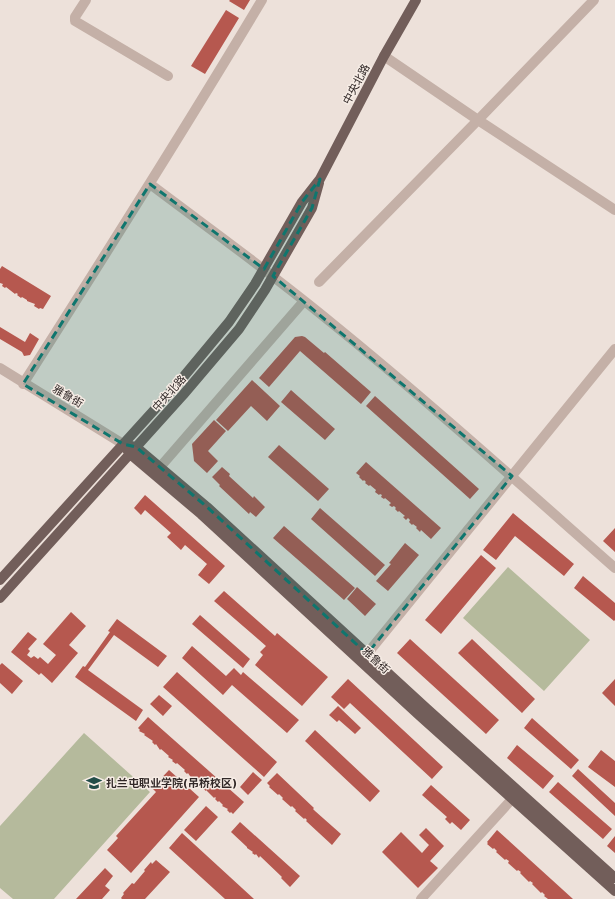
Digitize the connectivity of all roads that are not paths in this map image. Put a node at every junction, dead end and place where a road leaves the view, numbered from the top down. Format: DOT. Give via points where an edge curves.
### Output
graph roads {
  1 [pos="86,0"];
  2 [pos="262,0"];
  3 [pos="416,0"];
  4 [pos="594,0"];
  5 [pos="384,56"];
  6 [pos="168,76"];
  7 [pos="478,120"];
  8 [pos="320,179"];
  9 [pos="150,184"];
  10 [pos="615,210"];
  11 [pos="264,269"];
  12 [pos="273,276"];
  13 [pos="318,282"];
  14 [pos="304,301"];
  15 [pos="615,349"];
  16 [pos="0,368"];
  17 [pos="23,384"];
  18 [pos="123,444"];
  19 [pos="133,450"];
  20 [pos="161,466"];
  21 [pos="512,476"];
  22 [pos="615,568"];
  23 [pos="0,580"];
  24 [pos="0,598"];
  25 [pos="367,654"];
  26 [pos="512,799"];
  27 [pos="615,878"];
  28 [pos="615,892"];
  29 [pos="421,899"];
  1 -- 6 [label="street" via="75,21"];
  2 -- 9 [label="street"];
  3 -- 5 [label="main road, 中央北路"];
  4 -- 7 [label="street"];
  5 -- 7 [label="street"];
  5 -- 8 [label="main road, 中央北路"];
  7 -- 10 [label="street"];
  7 -- 13 [label="street"];
  8 -- 11 [label="main road, 中央北路" via="302,202"];
  8 -- 12 [label="main road, 中央北路" via="312,208"];
  9 -- 11 [label="street"];
  9 -- 17 [label="street"];
  11 -- 12 [label="street"];
  11 -- 18 [label="main road, 中央北路" via="218,337"];
  12 -- 14 [label="street"];
  12 -- 19 [label="main road, 中央北路" via="254,308 227,344"];
  14 -- 20 [label="street"];
  14 -- 21 [label="street"];
  15 -- 21 [label="street"];
  16 -- 17 [label="street, 雅鲁街"];
  17 -- 18 [label="street, 雅鲁街"];
  18 -- 19 [label="main road, 雅鲁街"];
  18 -- 23 [label="main road, 中央北路"];
  19 -- 20 [label="main road, 雅鲁街"];
  19 -- 24 [label="main road, 中央北路"];
  19 -- 26 [label="main road, 雅鲁街"];
  20 -- 25 [label="main road, 雅鲁街"];
  21 -- 22 [label="street"];
  21 -- 25 [label="street"];
  25 -- 27 [label="main road, 雅鲁街"];
  26 -- 28 [label="main road, 雅鲁街"];
  26 -- 29 [label="street"];
}
